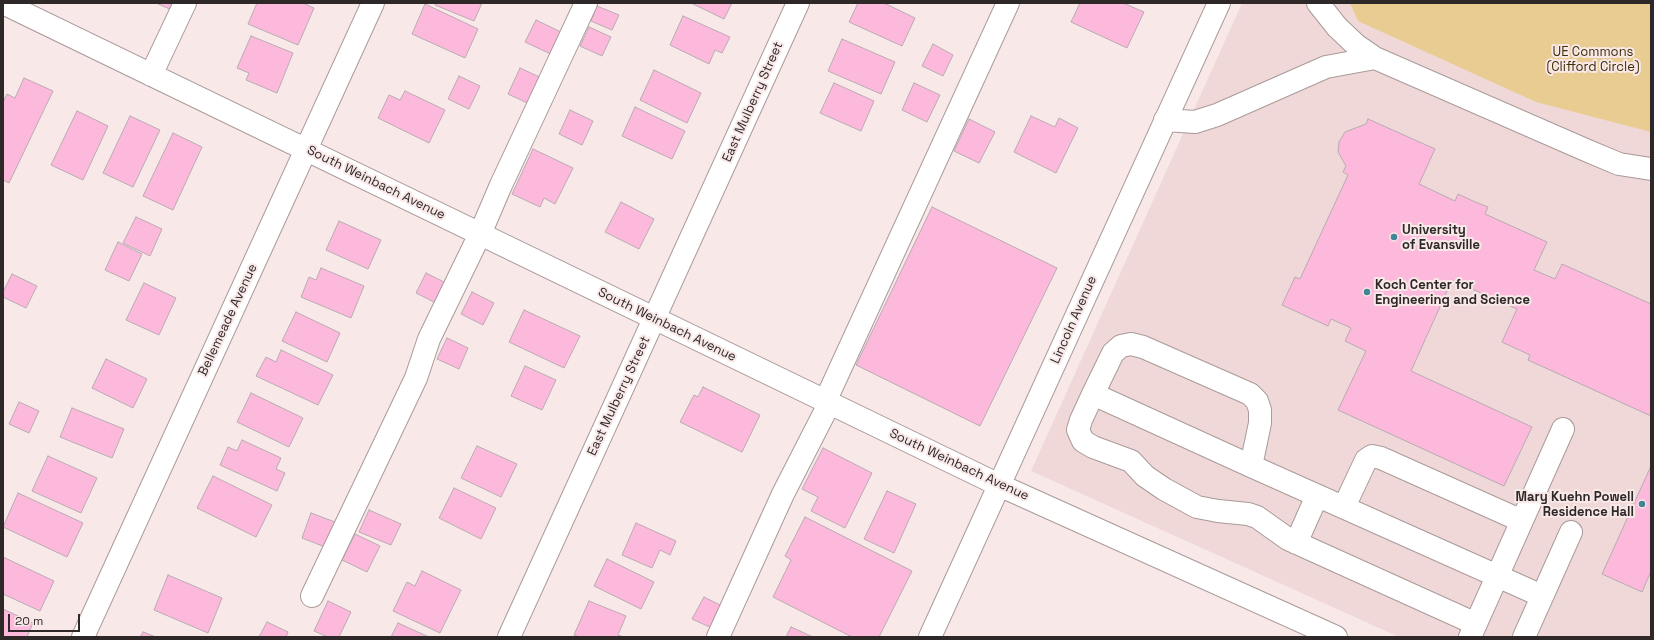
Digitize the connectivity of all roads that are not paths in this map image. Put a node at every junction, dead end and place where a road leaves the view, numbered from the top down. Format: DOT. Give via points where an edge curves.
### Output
graph roads {
  1 [pos="3,3"];
  2 [pos="186,3"];
  3 [pos="373,3"];
  4 [pos="586,3"];
  5 [pos="798,3"];
  6 [pos="1008,3"];
  7 [pos="1219,3"];
  8 [pos="1318,3"];
  9 [pos="1375,58"];
  10 [pos="151,75"];
  11 [pos="1165,120"];
  12 [pos="307,150"];
  13 [pos="1651,169"];
  14 [pos="480,234"];
  15 [pos="654,319"];
  16 [pos="1093,394"];
  17 [pos="829,404"];
  18 [pos="1563,429"];
  19 [pos="1251,466"];
  20 [pos="1000,485"];
  21 [pos="1318,496"];
  22 [pos="1344,507"];
  23 [pos="1522,521"];
  24 [pos="1571,532"];
  25 [pos="1296,543"];
  26 [pos="1497,576"];
  27 [pos="312,596"];
  28 [pos="1542,596"];
  29 [pos="1473,630"];
  30 [pos="83,637"];
  31 [pos="509,637"];
  32 [pos="718,637"];
  33 [pos="930,637"];
  34 [pos="1336,637"];
  35 [pos="1524,637"];
  1 -- 10 [label="street, South Weinbach Avenue"];
  2 -- 10 [label="street"];
  3 -- 12 [label="street, Bellemeade Avenue"];
  4 -- 14 [label="street"];
  5 -- 15 [label="street, East Mulberry Street"];
  6 -- 17 [label="street" via="829,393"];
  7 -- 11 [label="street, Lincoln Avenue"];
  8 -- 9 [label="street" via="1346,36"];
  9 -- 11 [label="street" via="1326,67 1217,115 1195,122"];
  9 -- 13 [label="street" via="1619,164"];
  10 -- 12 [label="street, South Weinbach Avenue"];
  11 -- 20 [label="street, Lincoln Avenue"];
  12 -- 14 [label="street, South Weinbach Avenue"];
  12 -- 30 [label="street, Bellemeade Avenue"];
  14 -- 15 [label="street, South Weinbach Avenue"];
  14 -- 27 [label="street" via="429,339 416,378"];
  15 -- 17 [label="street, South Weinbach Avenue"];
  15 -- 31 [label="street, East Mulberry Street"];
  16 -- 19 [label="street"];
  16 -- 19 [label="street" via="1113,353 1121,346 1131,344 1250,394 1257,401 1260,410 1260,423"];
  16 -- 25 [label="street" via="1078,430 1083,441 1130,461 1145,476 1197,507 1257,517"];
  17 -- 20 [label="street, South Weinbach Avenue"];
  17 -- 32 [label="street" via="783,494"];
  18 -- 23 [label="street"];
  19 -- 21 [label="street"];
  20 -- 33 [label="street, Lincoln Avenue"];
  20 -- 34 [label="street, South Weinbach Avenue"];
  21 -- 22 [label="street"];
  21 -- 25 [label="street"];
  22 -- 23 [label="street" via="1366,460 1372,456"];
  22 -- 26 [label="street"];
  23 -- 26 [label="street"];
  24 -- 28 [label="street"];
  25 -- 29 [label="street"];
  26 -- 28 [label="street"];
  26 -- 29 [label="street"];
  28 -- 35 [label="street"];
}
